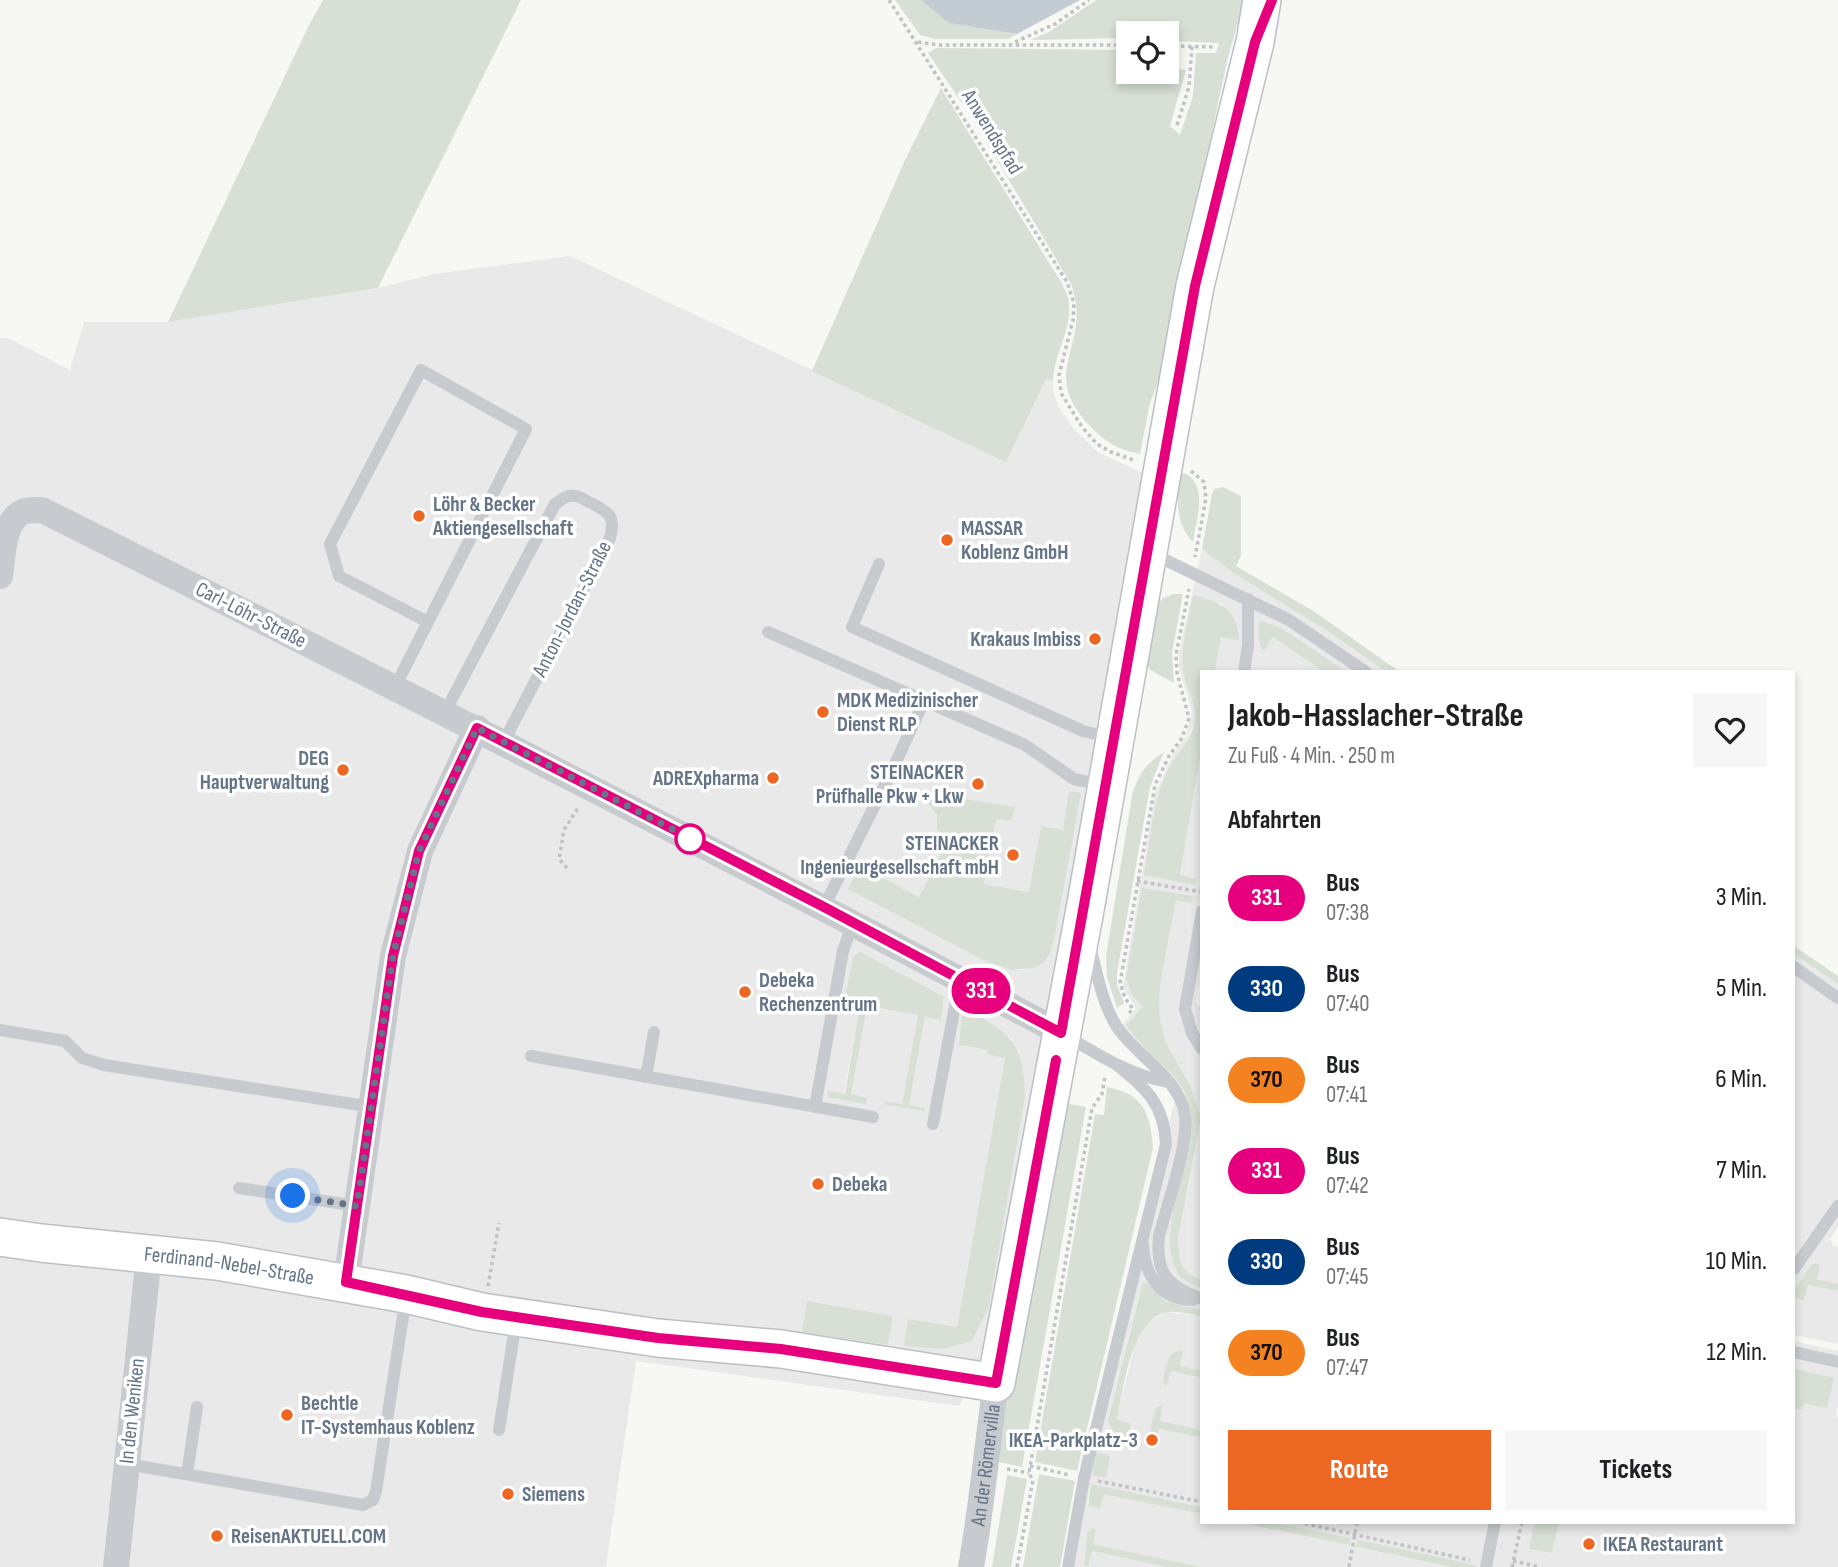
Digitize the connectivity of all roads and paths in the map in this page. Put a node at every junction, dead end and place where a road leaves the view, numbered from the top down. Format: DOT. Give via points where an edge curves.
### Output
graph roads {
  1 [pos="889,0"];
  2 [pos="1089,0"];
  3 [pos="1262,0"];
  4 [pos="1272,0"];
  5 [pos="918,42"];
  6 [pos="1255,42"];
  7 [pos="1012,44"];
  8 [pos="1116,45"];
  9 [pos="1179,46"];
  10 [pos="1192,46"];
  11 [pos="1215,47"];
  12 [pos="1177,125"];
  13 [pos="1164,463"];
  14 [pos="1147,551"];
  15 [pos="879,564"];
  16 [pos="0,576"];
  17 [pos="1248,599"];
  18 [pos="426,621"];
  19 [pos="768,632"];
  20 [pos="1244,670"];
  21 [pos="1363,670"];
  22 [pos="395,687"];
  23 [pos="925,699"];
  24 [pos="445,712"];
  25 [pos="477,728"];
  26 [pos="1115,739"];
  27 [pos="503,743"];
  28 [pos="1107,786"];
  29 [pos="590,788"];
  30 [pos="567,868"];
  31 [pos="1137,881"];
  32 [pos="1200,892"];
  33 [pos="824,907"];
  34 [pos="1084,915"];
  35 [pos="853,922"];
  36 [pos="1200,923"];
  37 [pos="1795,968"];
  38 [pos="960,979"];
  39 [pos="1838,998"];
  40 [pos="0,1030"];
  41 [pos="654,1032"];
  42 [pos="1199,1032"];
  43 [pos="1061,1033"];
  44 [pos="531,1056"];
  45 [pos="1117,1065"];
  46 [pos="646,1077"];
  47 [pos="1169,1082"];
  48 [pos="372,1107"];
  49 [pos="815,1107"];
  50 [pos="873,1117"];
  51 [pos="933,1124"];
  52 [pos="239,1188"];
  53 [pos="357,1206"];
  54 [pos="1838,1206"];
  55 [pos="499,1223"];
  56 [pos="1143,1235"];
  57 [pos="0,1237"];
  58 [pos="149,1255"];
  59 [pos="1795,1268"];
  60 [pos="346,1282"];
  61 [pos="406,1294"];
  62 [pos="1200,1298"];
  63 [pos="1200,1299"];
  64 [pos="500,1314"];
  65 [pos="1795,1352"];
  66 [pos="1838,1362"];
  67 [pos="996,1383"];
  68 [pos="197,1407"];
  69 [pos="499,1430"];
  70 [pos="127,1464"];
  71 [pos="1030,1466"];
  72 [pos="187,1474"];
  73 [pos="1084,1478"];
  74 [pos="1200,1502"];
  75 [pos="1308,1524"];
  76 [pos="1357,1524"];
  77 [pos="1495,1524"];
  78 [pos="1521,1524"];
  79 [pos="1355,1534"];
  80 [pos="1513,1561"];
  81 [pos="1486,1565"];
  82 [pos="116,1567"];
  83 [pos="971,1567"];
  84 [pos="1069,1567"];
  85 [pos="1349,1567"];
  86 [pos="1512,1567"];
  87 [pos="1540,1567"];
  1 -- 5 [label="path, Anwendspfad"];
  2 -- 7 [label="path" via="1055,24"];
  3 -- 6 [label="street, An der Römervilla"];
  4 -- 6 [label="street, An der Römervilla"];
  5 -- 7 [label="path"];
  5 -- 13 [label="path, Anwendspfad" via="1066,282 1074,303 1059,375 1067,406 1097,443 1111,452 1128,460"];
  6 -- 13 [label="street, An der Römervilla" via="1195,286"];
  7 -- 8 [label="path"];
  9 -- 10 [label="path"];
  10 -- 11 [label="path"];
  10 -- 12 [label="path" via="1189,87"];
  13 -- 14 [label="street, An der Römervilla"];
  14 -- 17 [label="lane"];
  14 -- 26 [label="street, An der Römervilla"];
  15 -- 26 [label="lane" via="852,627 1083,731"];
  16 -- 22 [label="street, Carl-Löhr-Straße" via="13,521 24,511 42,510"];
  17 -- 20 [label="lane"];
  17 -- 21 [label="lane" via="1289,620"];
  18 -- 18 [label="lane" via="526,429 421,370 330,544 339,576"];
  18 -- 22 [label="lane"];
  19 -- 23 [label="lane"];
  22 -- 24 [label="street, Carl-Löhr-Straße"];
  23 -- 28 [label="lane" via="1025,745 1074,779"];
  23 -- 33 [label="lane"];
  24 -- 25 [label="street, Carl-Löhr-Straße"];
  24 -- 27 [label="lane, Anton-Jordan-Straße" via="555,504 576,495 611,517 610,538"];
  25 -- 27 [label="street, Carl-Löhr-Straße"];
  25 -- 48 [label="street" via="419,851 393,956"];
  26 -- 28 [label="street, An der Römervilla"];
  27 -- 29 [label="street, Carl-Löhr-Straße"];
  28 -- 34 [label="street, An der Römervilla"];
  29 -- 30 [label="path" via="564,830 559,859"];
  29 -- 33 [label="street, Carl-Löhr-Straße"];
  31 -- 32 [label="path"];
  33 -- 35 [label="street, Carl-Löhr-Straße"];
  34 -- 43 [label="street, An der Römervilla"];
  34 -- 47 [label="lane" via="1101,991 1112,1017"];
  35 -- 38 [label="street, Carl-Löhr-Straße"];
  35 -- 49 [label="lane" via="843,951"];
  36 -- 42 [label="lane" via="1185,1009"];
  37 -- 39 [label="lane"];
  38 -- 43 [label="street, Carl-Löhr-Straße"];
  38 -- 51 [label="lane"];
  40 -- 48 [label="lane" via="65,1041 82,1058 104,1065"];
  41 -- 46 [label="lane"];
  43 -- 45 [label="lane"];
  43 -- 67 [label="street, An der Römervilla"];
  44 -- 46 [label="lane"];
  45 -- 47 [label="lane"];
  45 -- 56 [label="lane" via="1153,1099 1165,1135"];
  46 -- 49 [label="lane"];
  47 -- 62 [label="lane" via="1179,1096 1185,1123 1158,1252 1169,1281"];
  48 -- 53 [label="street"];
  49 -- 50 [label="lane"];
  52 -- 53 [label="lane"];
  53 -- 60 [label="street"];
  54 -- 59 [label="lane"];
  55 -- 64 [label="path"];
  56 -- 63 [label="lane" via="1148,1272 1157,1286 1179,1299"];
  56 -- 73 [label="lane"];
  57 -- 58 [label="street, Ferdinand-Nebel-Straße"];
  58 -- 60 [label="street, Ferdinand-Nebel-Straße"];
  58 -- 70 [label="street, In den Weniken"];
  60 -- 61 [label="street, Ferdinand-Nebel-Straße"];
  61 -- 64 [label="street, Ferdinand-Nebel-Straße"];
  61 -- 72 [label="lane" via="373,1500 363,1505"];
  64 -- 67 [label="street, Ferdinand-Nebel-Straße" via="658,1338 781,1349"];
  64 -- 69 [label="lane"];
  65 -- 66 [label="lane"];
  67 -- 83 [label="street, An der Römervilla"];
  68 -- 72 [label="lane"];
  70 -- 72 [label="lane"];
  70 -- 82 [label="street, In den Weniken"];
  71 -- 73 [label="path"];
  73 -- 74 [label="path"];
  73 -- 84 [label="lane"];
  75 -- 79 [label="path"];
  76 -- 79 [label="path"];
  77 -- 81 [label="lane"];
  78 -- 80 [label="path"];
  79 -- 81 [label="path"];
  79 -- 85 [label="path"];
  80 -- 86 [label="path"];
  80 -- 87 [label="path"];
}
